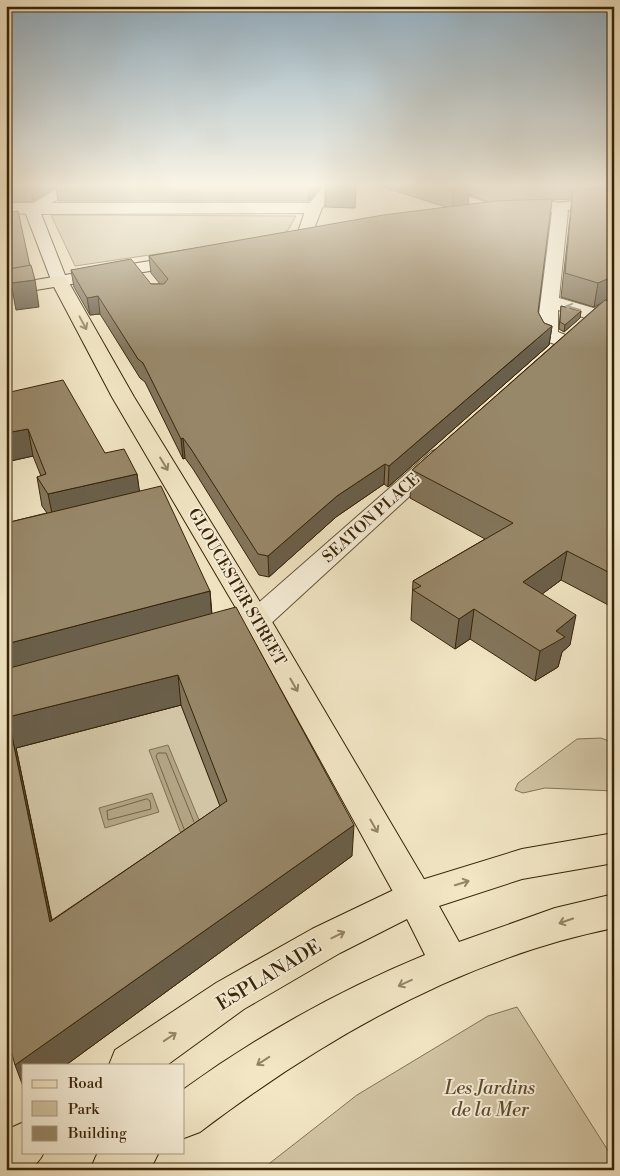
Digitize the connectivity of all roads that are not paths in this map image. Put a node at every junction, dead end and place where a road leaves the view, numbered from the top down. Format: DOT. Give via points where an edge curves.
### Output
graph roads {
  1 [pos="43,240"];
  2 [pos="299,240"];
  3 [pos="556,240"];
  4 [pos="263,247"];
  5 [pos="205,257"];
  6 [pos="137,268"];
  7 [pos="59,281"];
  8 [pos="148,283"];
  9 [pos="6,290"];
  10 [pos="549,301"];
  11 [pos="608,313"];
  12 [pos="566,342"];
  13 [pos="544,362"];
  14 [pos="454,444"];
  15 [pos="186,500"];
  16 [pos="157,507"];
  17 [pos="257,620"];
  18 [pos="210,633"];
  19 [pos="614,848"];
  20 [pos="415,898"];
  21 [pos="614,911"];
  22 [pos="449,962"];
  23 [pos="131,1064"];
  24 [pos="185,1115"];
  25 [pos="133,1154"];
  26 [pos="113,1170"];
  1 -- 7 [label="street, GLOUCESTER STREET"];
  2 -- 4 [label="street"];
  3 -- 10 [label="street"];
  5 -- 6 [label="street"];
  6 -- 7 [label="street"];
  6 -- 8 [label="street"];
  7 -- 9 [label="main road"];
  7 -- 15 [label="main road, GLOUCESTER STREET, one-way" via="123,397"];
  11 -- 10 [label="street, one-way"];
  10 -- 12 [label="street" via="547,330 550,336"];
  11 -- 12 [label="street"];
  12 -- 13 [label="street"];
  14 -- 17 [label="street, SEATON PLACE"];
  15 -- 16 [label="street"];
  15 -- 17 [label="main road, GLOUCESTER STREET"];
  17 -- 18 [label="street"];
  17 -- 20 [label="main road, GLOUCESTER STREET, one-way"];
  20 -- 19 [label="main road, ESPLANADE, one-way" via="522,864"];
  20 -- 22 [label="main road, GLOUCESTER STREET"];
  23 -- 20 [label="main road, ESPLANADE, one-way" via="230,996 326,941"];
  21 -- 22 [label="main road, one-way" via="578,917"];
  22 -- 24 [label="main road, one-way" via="308,1032 218,1089"];
  25 -- 26 [label="main road"];
}
